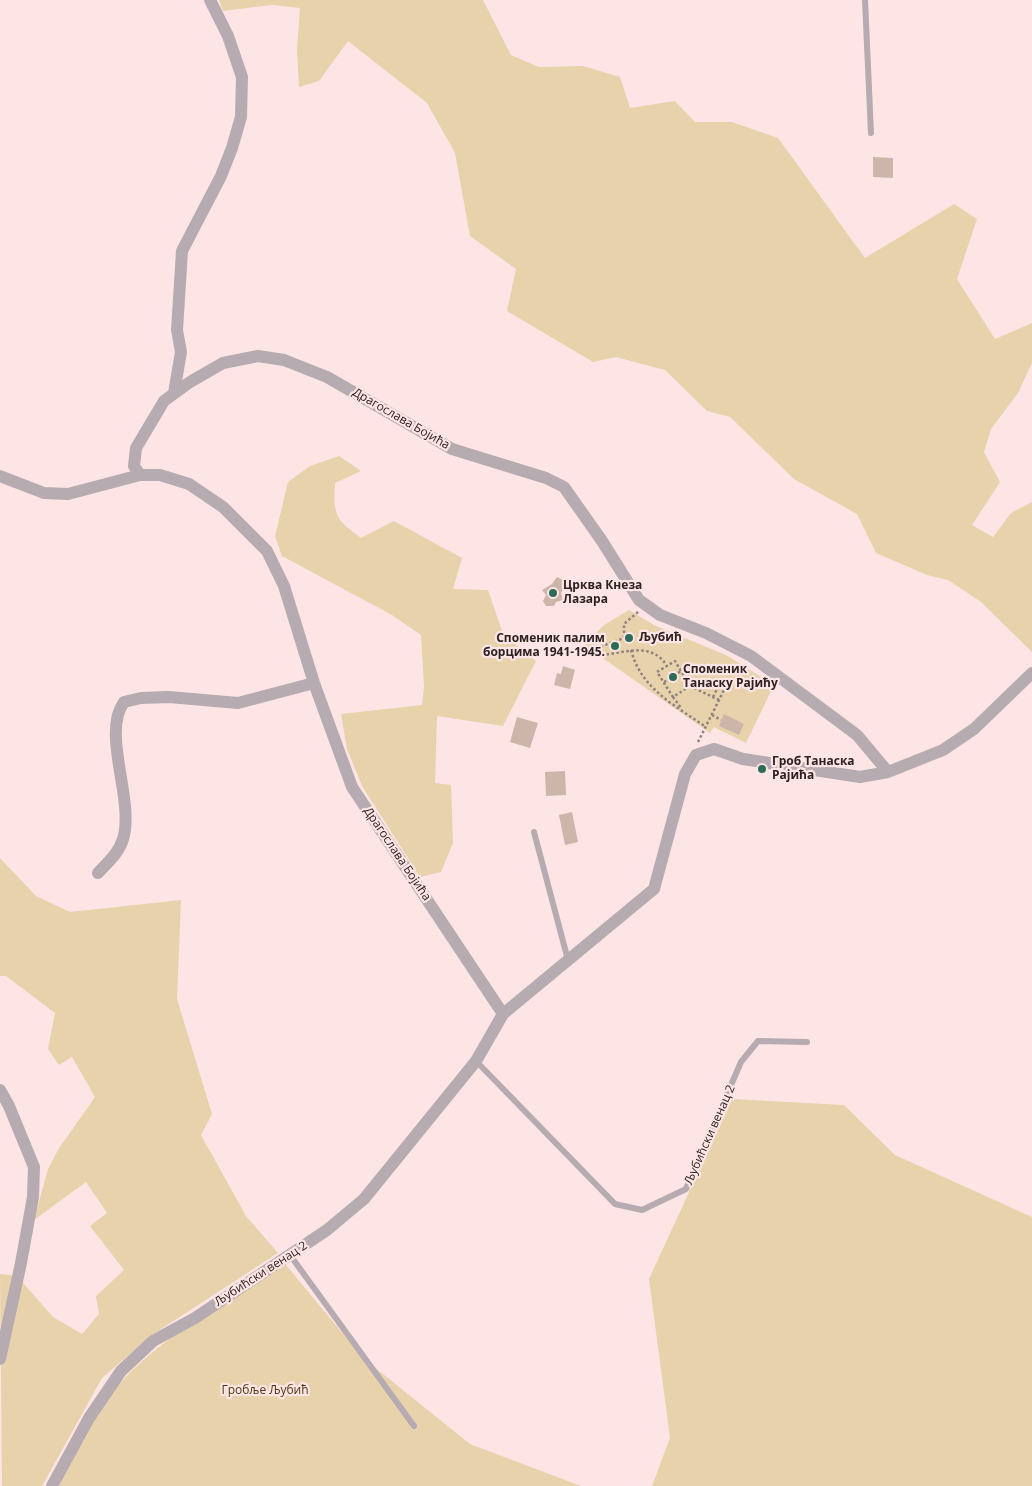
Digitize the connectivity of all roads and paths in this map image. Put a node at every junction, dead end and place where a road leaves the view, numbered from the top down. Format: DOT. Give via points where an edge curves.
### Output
graph roads {
  1 [pos="210,0"];
  2 [pos="865,0"];
  3 [pos="871,133"];
  4 [pos="174,393"];
  5 [pos="140,475"];
  6 [pos="0,476"];
  7 [pos="644,605"];
  8 [pos="631,650"];
  9 [pos="667,666"];
  10 [pos="681,671"];
  11 [pos="1032,673"];
  12 [pos="664,682"];
  13 [pos="314,683"];
  14 [pos="719,685"];
  15 [pos="690,686"];
  16 [pos="725,688"];
  17 [pos="674,697"];
  18 [pos="713,697"];
  19 [pos="719,700"];
  20 [pos="682,710"];
  21 [pos="712,715"];
  22 [pos="721,720"];
  23 [pos="706,727"];
  24 [pos="696,755"];
  25 [pos="888,772"];
  26 [pos="534,832"];
  27 [pos="98,873"];
  28 [pos="568,960"];
  29 [pos="503,1014"];
  30 [pos="807,1042"];
  31 [pos="476,1061"];
  32 [pos="0,1090"];
  33 [pos="290,1255"];
  34 [pos="0,1359"];
  35 [pos="414,1426"];
  36 [pos="52,1486"];
  1 -- 4 [label="street" via="228,36 242,76 241,117 220,176 182,252 177,330 180,352"];
  2 -- 3 [label="lane"];
  4 -- 5 [label="street, Драгослава Бојића" via="164,401 136,448 134,466"];
  4 -- 7 [label="street, Драгослава Бојића" via="224,363 258,356 284,360 327,377 452,449 546,478 564,487 602,541 627,585"];
  5 -- 6 [label="street, Драгослава Бојића" via="68,494 44,493"];
  5 -- 13 [label="street, Драгослава Бојића" via="160,475 189,484 223,507 267,552 284,586"];
  7 -- 8 [label="path" via="625,622 624,638 599,650 603,655"];
  7 -- 25 [label="street, Драгослава Бојића" via="660,616 706,633 751,656 857,734"];
  8 -- 9 [label="path" via="654,653"];
  8 -- 20 [label="path" via="647,683"];
  9 -- 10 [label="path" via="676,661"];
  9 -- 12 [label="path" via="657,672"];
  10 -- 12 [label="path"];
  10 -- 15 [label="path"];
  11 -- 25 [label="street" via="974,729 944,750"];
  12 -- 17 [label="path"];
  13 -- 27 [label="street" via="238,703 169,697 124,702 116,722 125,831 119,849"];
  13 -- 29 [label="street, Драгослава Бојића" via="352,786"];
  14 -- 18 [label="path"];
  15 -- 17 [label="path"];
  15 -- 18 [label="path"];
  16 -- 19 [label="path"];
  17 -- 20 [label="path"];
  18 -- 19 [label="path"];
  19 -- 21 [label="path"];
  20 -- 23 [label="path"];
  21 -- 22 [label="path"];
  21 -- 23 [label="path"];
  23 -- 24 [label="path" via="695,749"];
  24 -- 25 [label="street" via="714,749 743,759 860,777"];
  24 -- 28 [label="street, Љубићски венац 2" via="684,774 654,889"];
  26 -- 28 [label="lane"];
  28 -- 29 [label="street, Љубићски венац 2"];
  29 -- 31 [label="street, Љубићски венац 2"];
  30 -- 31 [label="lane, Љубићски венац 2" via="758,1041 742,1062 686,1189 642,1210 615,1204"];
  31 -- 33 [label="street, Љубићски венац 2" via="364,1200"];
  32 -- 34 [label="street" via="34,1167 33,1198 22,1263"];
  33 -- 35 [label="lane"];
  33 -- 36 [label="street, Љубићски венац 2" via="146,1347 121,1371 89,1418"];
}
